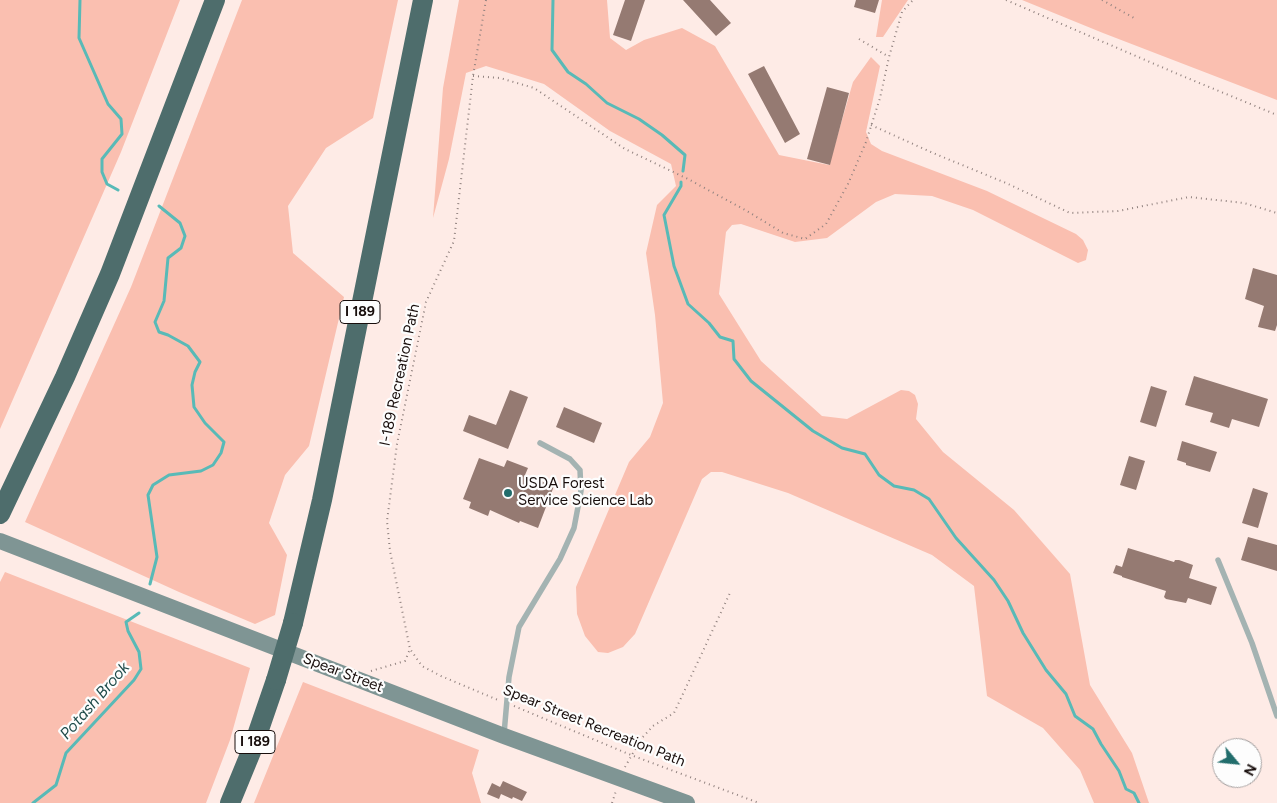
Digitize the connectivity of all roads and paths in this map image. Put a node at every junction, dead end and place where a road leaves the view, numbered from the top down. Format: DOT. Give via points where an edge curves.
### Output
graph roads {
  1 [pos="215,0"];
  2 [pos="423,0"];
  3 [pos="486,0"];
  4 [pos="913,0"];
  5 [pos="1006,0"];
  6 [pos="1102,0"];
  7 [pos="1134,18"];
  8 [pos="859,39"];
  9 [pos="889,58"];
  10 [pos="473,76"];
  11 [pos="1277,115"];
  12 [pos="871,125"];
  13 [pos="1277,213"];
  14 [pos="540,443"];
  15 [pos="1,513"];
  16 [pos="0,541"];
  17 [pos="1218,560"];
  18 [pos="730,593"];
  19 [pos="410,649"];
  20 [pos="422,666"];
  21 [pos="369,671"];
  22 [pos="508,704"];
  23 [pos="1277,716"];
  24 [pos="504,736"];
  25 [pos="631,755"];
  26 [pos="620,777"];
  27 [pos="230,803"];
  28 [pos="687,803"];
  29 [pos="759,803"];
  1 -- 15 [label="highway" via="110,274"];
  2 -- 27 [label="highway, I 189, bridge" via="320,509 293,623 253,747"];
  3 -- 10 [label="path, I-189 Recreation Path"];
  4 -- 9 [label="path" via="902,12"];
  5 -- 11 [label="path"];
  6 -- 7 [label="path"];
  8 -- 9 [label="path"];
  9 -- 12 [label="path"];
  10 -- 12 [label="path" via="500,78 534,88 625,150 688,179 782,233 805,239 826,224 848,184"];
  10 -- 19 [label="path, I-189 Recreation Path" via="454,240 426,302 397,444 387,521"];
  12 -- 13 [label="path" via="1070,212 1118,211 1189,198 1244,203"];
  14 -- 22 [label="lane" via="570,459 580,470 581,491 574,528 560,559 519,627 509,677"];
  16 -- 24 [label="main road, Spear Street"];
  17 -- 23 [label="lane" via="1240,609"];
  18 -- 25 [label="path" via="674,713 653,726"];
  19 -- 20 [label="path, I-189 Recreation Path"];
  19 -- 21 [label="path" via="405,661"];
  20 -- 22 [label="path, Spear Street Recreation Path"];
  22 -- 24 [label="lane"];
  22 -- 25 [label="path, Spear Street Recreation Path"];
  24 -- 26 [label="main road, Spear Street"];
  25 -- 26 [label="path"];
  25 -- 29 [label="path, Spear Street Recreation Path"];
  26 -- 28 [label="main road, Spear Street"];
}
